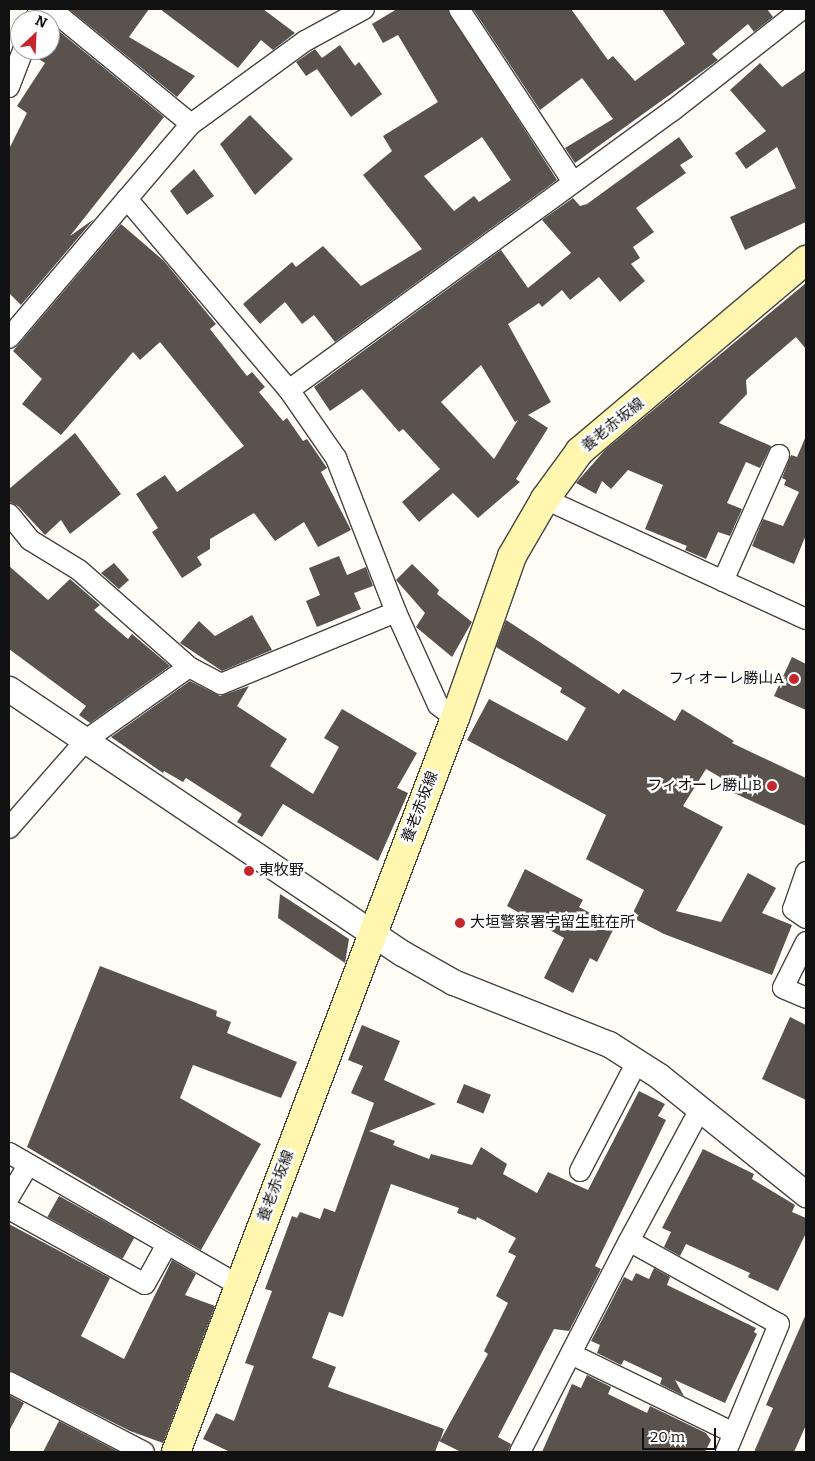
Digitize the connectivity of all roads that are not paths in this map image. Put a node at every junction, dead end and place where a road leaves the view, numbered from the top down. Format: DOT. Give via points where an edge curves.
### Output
graph roads {
  1 [pos="50,9"];
  2 [pos="459,9"];
  3 [pos="802,9"];
  4 [pos="358,10"];
  5 [pos="19,60"];
  6 [pos="9,87"];
  7 [pos="191,124"];
  8 [pos="573,182"];
  9 [pos="128,200"];
  10 [pos="806,260"];
  11 [pos="9,338"];
  12 [pos="288,390"];
  13 [pos="779,455"];
  14 [pos="544,499"];
  15 [pos="9,514"];
  16 [pos="723,581"];
  17 [pos="396,612"];
  18 [pos="806,620"];
  19 [pos="189,667"];
  20 [pos="9,689"];
  21 [pos="455,718"];
  22 [pos="86,740"];
  23 [pos="9,828"];
  24 [pos="806,872"];
  25 [pos="806,918"];
  26 [pos="371,934"];
  27 [pos="806,942"];
  28 [pos="806,998"];
  29 [pos="637,1062"];
  30 [pos="700,1109"];
  31 [pos="9,1153"];
  32 [pos="28,1164"];
  33 [pos="580,1170"];
  34 [pos="806,1194"];
  35 [pos="9,1197"];
  36 [pos="9,1208"];
  37 [pos="629,1241"];
  38 [pos="166,1246"];
  39 [pos="239,1285"];
  40 [pos="571,1354"];
  41 [pos="9,1382"];
  42 [pos="734,1433"];
  43 [pos="144,1452"];
  44 [pos="176,1452"];
  45 [pos="520,1452"];
  46 [pos="726,1452"];
  1 -- 7 [label="street"];
  2 -- 8 [label="street"];
  3 -- 8 [label="street" via="672,112"];
  4 -- 7 [label="street" via="305,41"];
  5 -- 6 [label="street"];
  7 -- 9 [label="street"];
  8 -- 12 [label="street"];
  9 -- 11 [label="street"];
  9 -- 12 [label="street"];
  10 -- 14 [label="main road, 養老赤坂線" via="580,451"];
  12 -- 17 [label="street" via="336,458"];
  13 -- 16 [label="street"];
  14 -- 16 [label="street"];
  14 -- 21 [label="main road, 養老赤坂線" via="512,556"];
  15 -- 19 [label="street" via="30,540 79,570"];
  16 -- 18 [label="street"];
  17 -- 19 [label="street" via="221,684"];
  17 -- 21 [label="street" via="438,705"];
  19 -- 22 [label="street"];
  20 -- 22 [label="street"];
  21 -- 26 [label="main road, 養老赤坂線"];
  22 -- 23 [label="street"];
  22 -- 26 [label="street"];
  24 -- 25 [label="street" via="792,909"];
  26 -- 29 [label="street" via="453,982 609,1044"];
  26 -- 39 [label="main road, 養老赤坂線"];
  27 -- 28 [label="street" via="783,988"];
  29 -- 30 [label="street"];
  29 -- 33 [label="street"];
  30 -- 34 [label="street"];
  30 -- 37 [label="street"];
  31 -- 32 [label="street"];
  32 -- 35 [label="street"];
  32 -- 38 [label="street"];
  36 -- 38 [label="street" via="145,1284"];
  37 -- 40 [label="street"];
  37 -- 42 [label="street" via="780,1324"];
  38 -- 39 [label="street"];
  39 -- 44 [label="main road, 養老赤坂線"];
  40 -- 42 [label="street"];
  40 -- 45 [label="street"];
  41 -- 43 [label="street"];
  42 -- 46 [label="street"];
}
